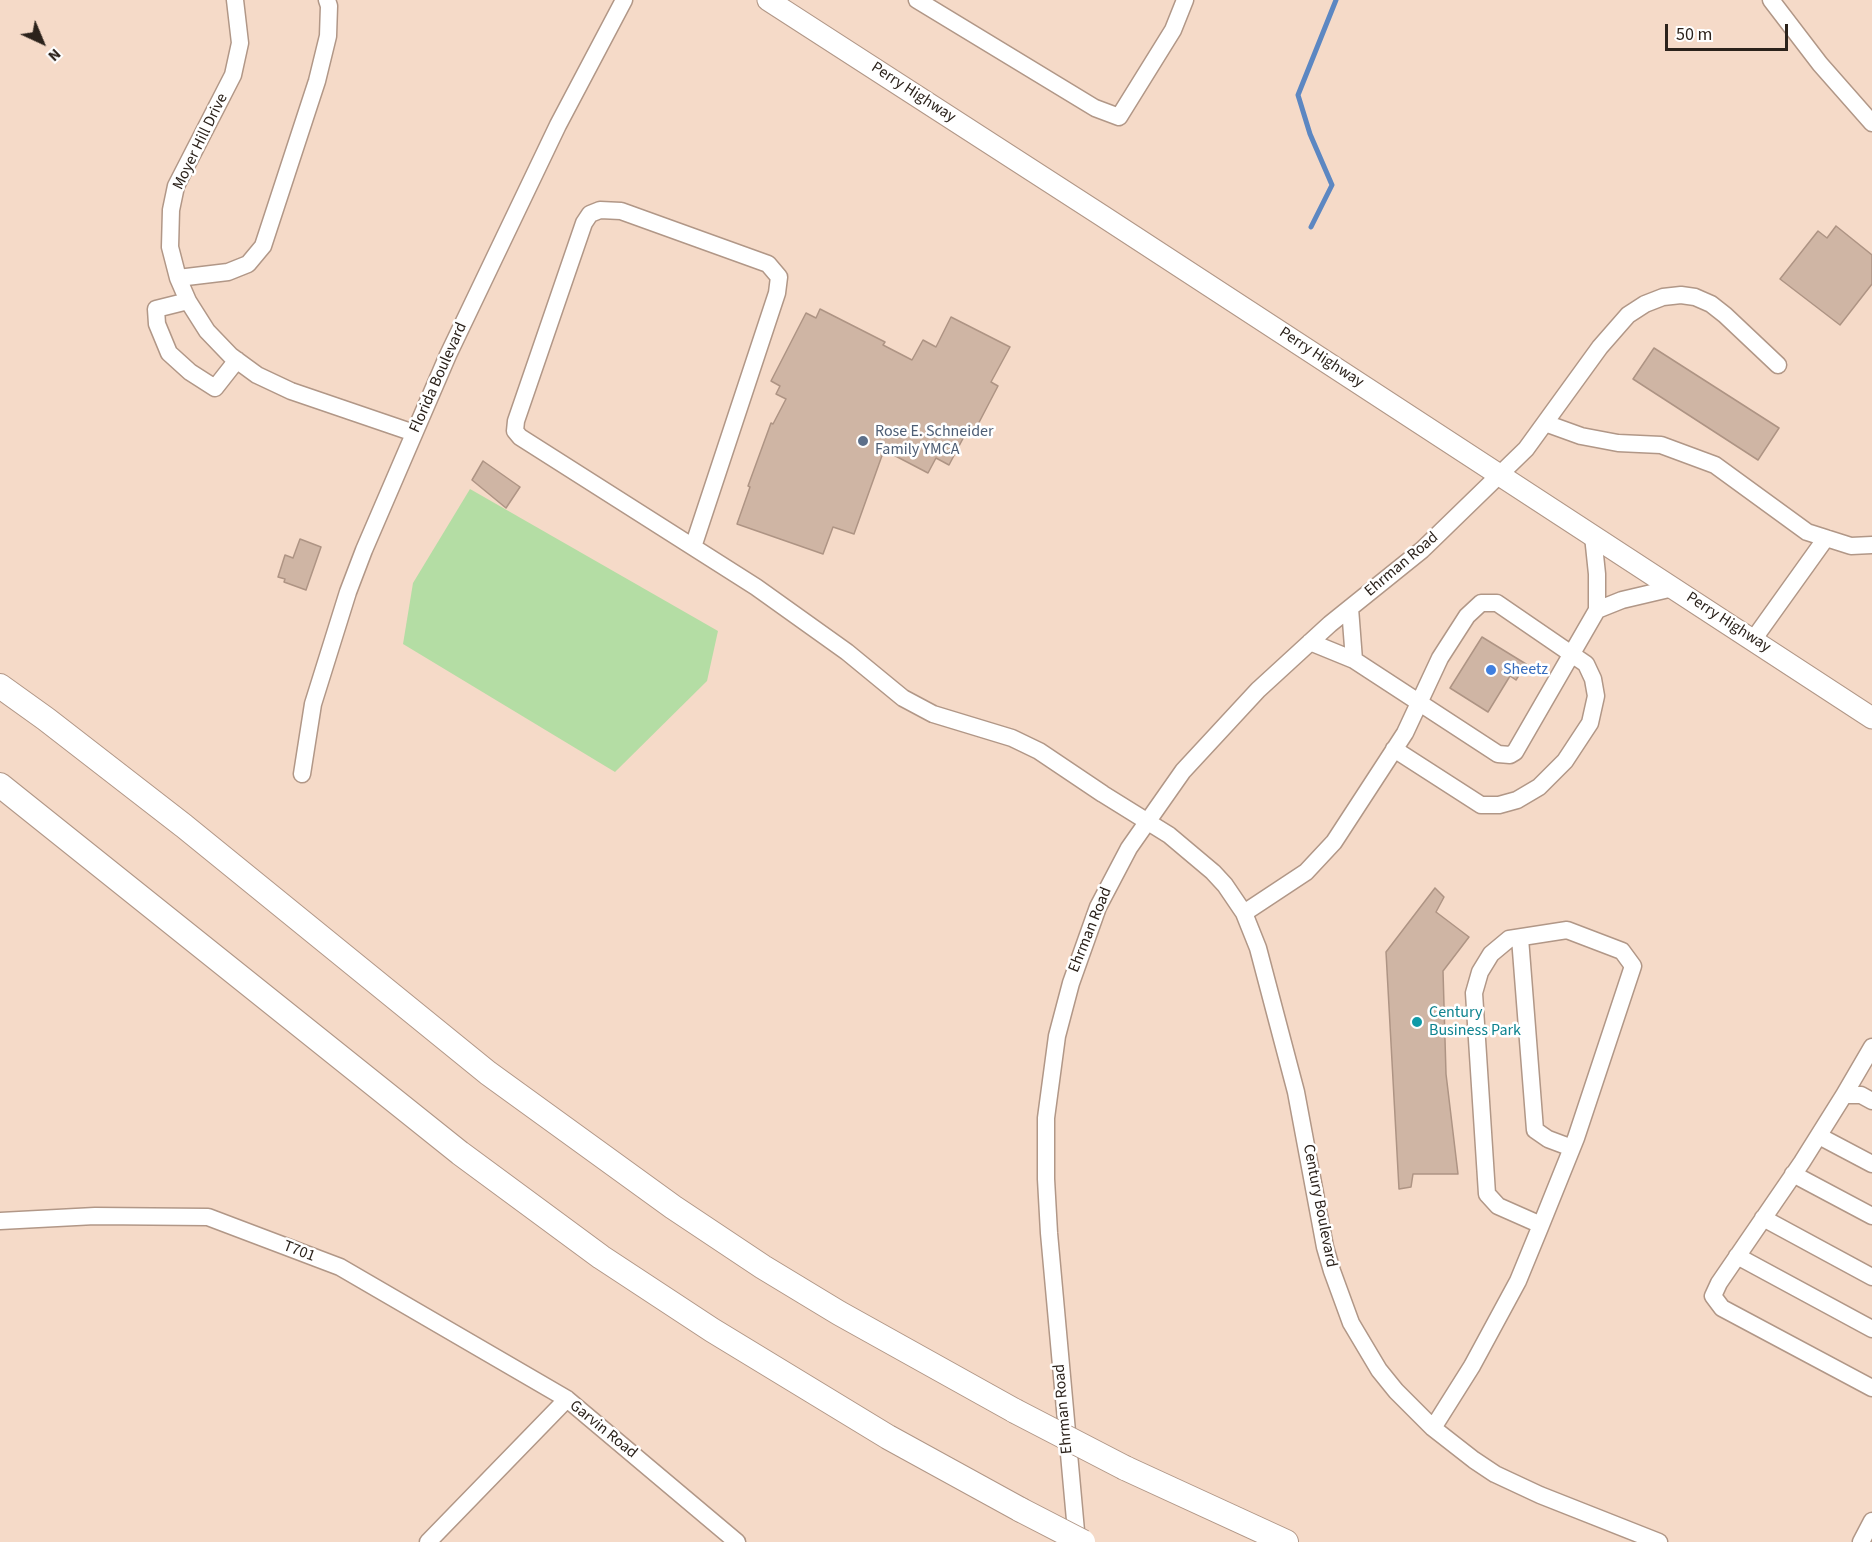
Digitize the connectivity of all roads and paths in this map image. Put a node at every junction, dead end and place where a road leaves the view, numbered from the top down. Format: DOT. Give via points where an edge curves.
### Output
graph roads {
  1 [pos="235,0"];
  2 [pos="327,0"];
  3 [pos="624,0"];
  4 [pos="768,0"];
  5 [pos="917,0"];
  6 [pos="1771,0"];
  7 [pos="1180,2"];
  8 [pos="1872,123"];
  9 [pos="178,278"];
  10 [pos="188,300"];
  11 [pos="237,360"];
  12 [pos="1778,365"];
  13 [pos="1545,423"];
  14 [pos="414,434"];
  15 [pos="1499,474"];
  16 [pos="1593,536"];
  17 [pos="1827,538"];
  18 [pos="1872,545"];
  19 [pos="693,547"];
  20 [pos="1673,588"];
  21 [pos="1350,608"];
  22 [pos="1597,610"];
  23 [pos="1753,640"];
  24 [pos="1310,642"];
  25 [pos="1571,654"];
  26 [pos="1354,660"];
  27 [pos="0,686"];
  28 [pos="1418,703"];
  29 [pos="1872,718"];
  30 [pos="1394,749"];
  31 [pos="302,774"];
  32 [pos="0,785"];
  33 [pos="1146,821"];
  34 [pos="1244,913"];
  35 [pos="1520,938"];
  36 [pos="1872,1047"];
  37 [pos="1844,1095"];
  38 [pos="1872,1101"];
  39 [pos="1819,1136"];
  40 [pos="1572,1148"];
  41 [pos="1872,1164"];
  42 [pos="1793,1174"];
  43 [pos="1872,1216"];
  44 [pos="1763,1218"];
  45 [pos="0,1221"];
  46 [pos="1541,1226"];
  47 [pos="1737,1256"];
  48 [pos="1872,1277"];
  49 [pos="1872,1329"];
  50 [pos="1872,1388"];
  51 [pos="567,1398"];
  52 [pos="1433,1428"];
  53 [pos="1872,1521"];
  54 [pos="428,1542"];
  55 [pos="737,1542"];
  56 [pos="1077,1542"];
  57 [pos="1083,1542"];
  58 [pos="1286,1542"];
  59 [pos="1659,1542"];
  60 [pos="1861,1542"];
  1 -- 9 [label="street, Moyer Hill Drive" via="240,43 233,75 176,186 170,248"];
  2 -- 9 [label="street" via="328,36 317,81 263,246 248,264 228,272"];
  3 -- 14 [label="street, Florida Boulevard" via="558,125"];
  4 -- 15 [label="main road, Perry Highway"];
  5 -- 7 [label="street" via="1095,108 1119,117 1173,30"];
  6 -- 8 [label="street"];
  9 -- 10 [label="street, Moyer Hill Drive"];
  10 -- 11 [label="street, Moyer Hill Drive" via="207,331"];
  10 -- 11 [label="street" via="156,309 169,352 215,388"];
  11 -- 14 [label="street, Moyer Hill Drive" via="291,392"];
  12 -- 13 [label="street, Ehrman Road" via="1711,304 1695,297 1663,297 1628,315 1612,331"];
  13 -- 15 [label="street, Ehrman Road" via="1526,449"];
  13 -- 17 [label="street" via="1581,436 1661,445 1715,465 1807,532"];
  14 -- 31 [label="street, Florida Boulevard" via="348,592 313,704"];
  15 -- 16 [label="main road, Perry Highway"];
  15 -- 21 [label="street, Ehrman Road" via="1422,550"];
  16 -- 20 [label="main road, Perry Highway"];
  16 -- 22 [label="street"];
  17 -- 18 [label="street" via="1851,546"];
  17 -- 23 [label="street"];
  19 -- 19 [label="street, Century Boulevard" via="777,293 778,277 768,264 621,211 600,210 590,214 584,223 515,431 520,438"];
  19 -- 33 [label="street, Century Boulevard" via="817,630 903,698 951,721 1025,743"];
  20 -- 22 [label="street"];
  20 -- 23 [label="main road, Perry Highway"];
  21 -- 24 [label="street, Ehrman Road"];
  21 -- 26 [label="street"];
  22 -- 25 [label="street"];
  23 -- 29 [label="main road, Perry Highway"];
  24 -- 26 [label="street"];
  24 -- 33 [label="street, Ehrman Road" via="1202,750"];
  25 -- 28 [label="street" via="1497,603 1481,603 1467,616"];
  25 -- 28 [label="street" via="1510,755 1498,754"];
  25 -- 30 [label="street" via="1586,664 1593,679 1596,696 1590,723 1565,761 1539,787 1517,800 1481,805"];
  26 -- 28 [label="street"];
  27 -- 58 [label="highway, bridge" via="184,826 488,1073 763,1267 1015,1411 1125,1468"];
  28 -- 30 [label="street"];
  30 -- 34 [label="street" via="1334,842 1313,865"];
  32 -- 57 [label="highway, bridge" via="460,1153 601,1257 888,1437"];
  33 -- 34 [label="street, Century Boulevard" via="1214,872"];
  33 -- 56 [label="street, Ehrman Road" via="1112,878 1079,957 1057,1036 1046,1118 1050,1254"];
  34 -- 52 [label="street, Century Boulevard" via="1266,976 1290,1071 1325,1247 1341,1299 1379,1371"];
  35 -- 40 [label="street" via="1535,1130"];
  35 -- 40 [label="street" via="1567,930 1622,951 1633,966"];
  35 -- 46 [label="street" via="1509,939 1491,954 1473,993 1487,1194 1498,1206"];
  36 -- 37 [label="street"];
  37 -- 38 [label="street" via="1861,1095"];
  37 -- 39 [label="street"];
  39 -- 41 [label="street"];
  39 -- 42 [label="street"];
  40 -- 46 [label="street"];
  42 -- 43 [label="street"];
  42 -- 44 [label="street"];
  44 -- 47 [label="street"];
  44 -- 48 [label="street"];
  45 -- 51 [label="street, T701" via="96,1216 208,1217 340,1267"];
  46 -- 52 [label="street" via="1518,1281"];
  47 -- 49 [label="street"];
  47 -- 50 [label="street" via="1713,1296 1722,1308"];
  51 -- 54 [label="street, Garvin Road"];
  51 -- 55 [label="street, Garvin Road"];
  52 -- 59 [label="street, Century Boulevard" via="1474,1460 1510,1481"];
  53 -- 60 [label="street"];
}
